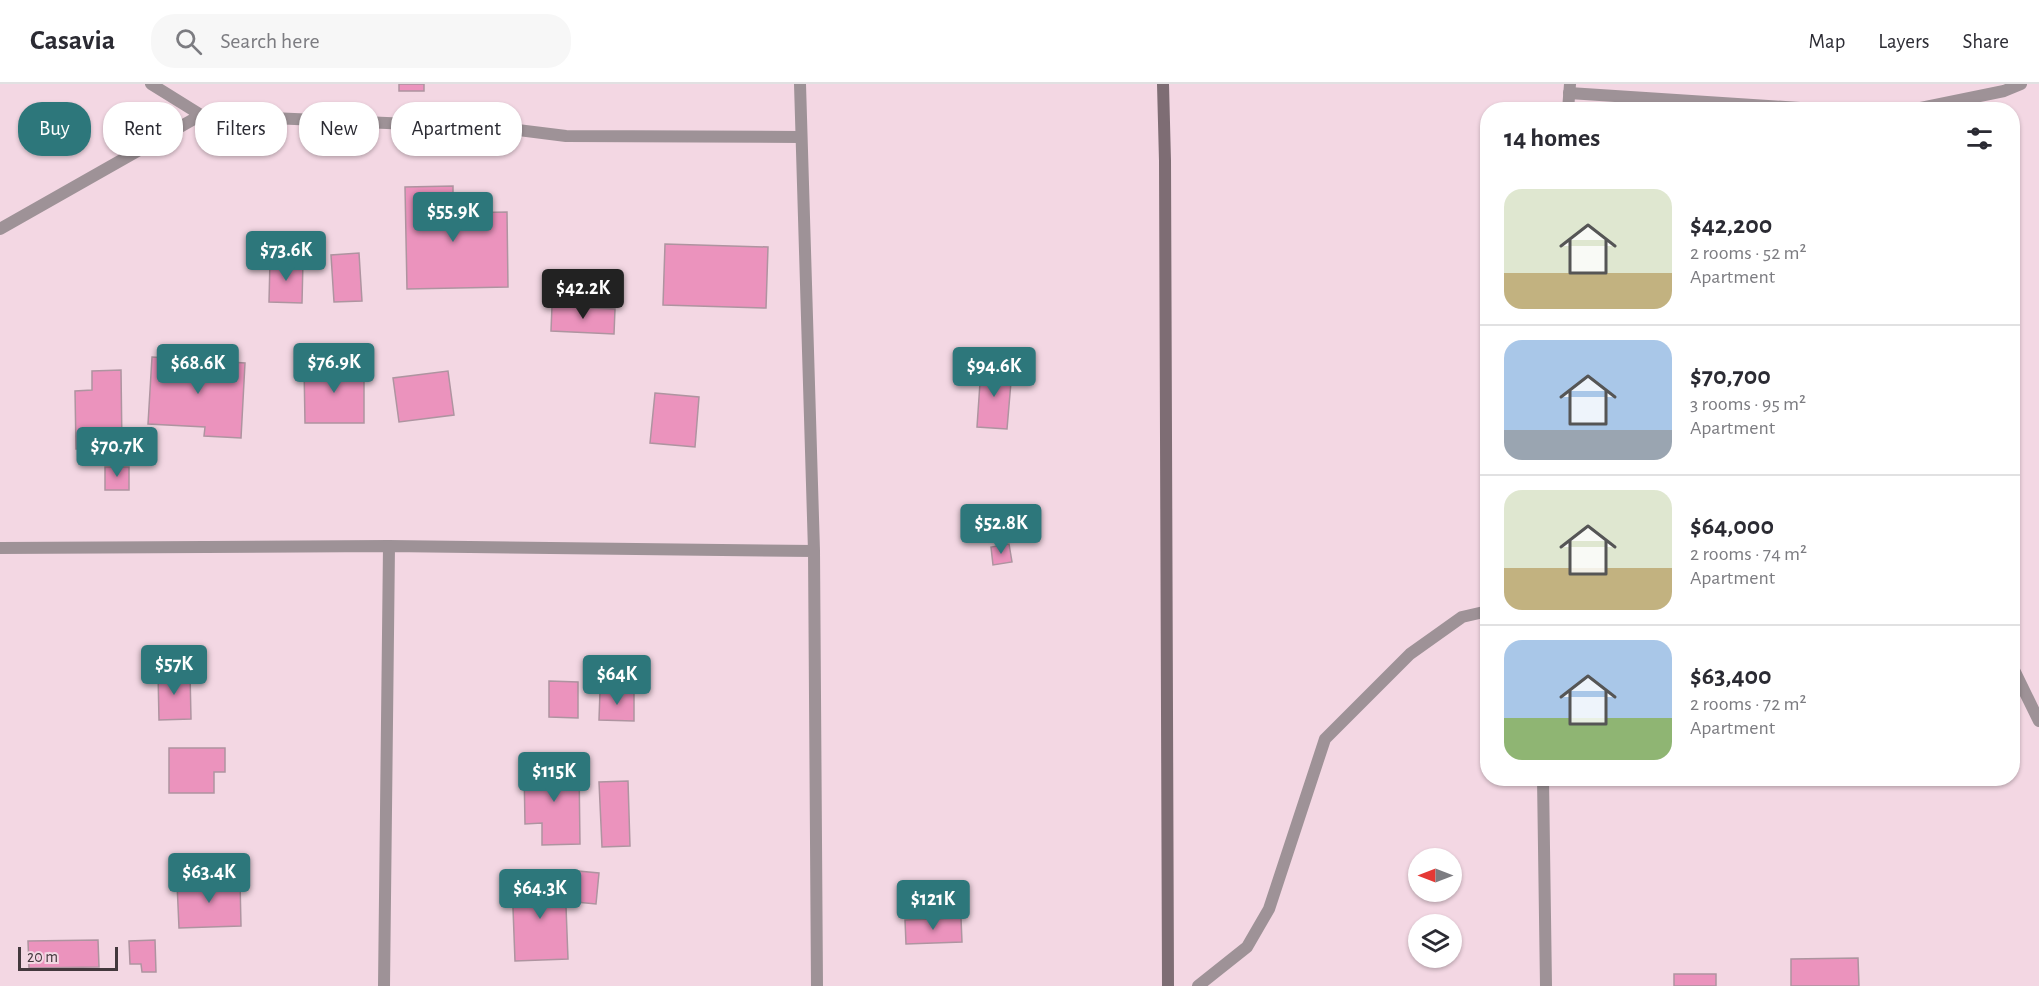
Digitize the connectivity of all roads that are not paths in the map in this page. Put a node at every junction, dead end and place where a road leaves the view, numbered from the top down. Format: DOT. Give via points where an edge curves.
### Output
graph roads {
  1 [pos="151,84"];
  2 [pos="800,84"];
  3 [pos="1163,84"];
  4 [pos="2021,84"];
  5 [pos="1569,88"];
  6 [pos="1735,102"];
  7 [pos="1950,102"];
  8 [pos="195,111"];
  9 [pos="195,118"];
  10 [pos="287,119"];
  11 [pos="800,137"];
  12 [pos="0,229"];
  13 [pos="389,546"];
  14 [pos="0,548"];
  15 [pos="814,551"];
  16 [pos="1480,613"];
  17 [pos="2020,683"];
  18 [pos="2039,722"];
  19 [pos="1543,786"];
  20 [pos="384,986"];
  21 [pos="817,986"];
  22 [pos="1168,986"];
  23 [pos="1198,986"];
  24 [pos="1546,986"];
  1 -- 8 [label="street"];
  2 -- 11 [label="street"];
  3 -- 22 [label="street"];
  4 -- 7 [label="street"];
  5 -- 6 [label="street"];
  9 -- 12 [label="street"];
  10 -- 11 [label="street" via="502,128 566,136"];
  11 -- 15 [label="street"];
  13 -- 14 [label="street"];
  13 -- 15 [label="street"];
  13 -- 20 [label="street"];
  15 -- 21 [label="street"];
  16 -- 23 [label="street" via="1462,617 1410,654 1324,739 1269,909 1247,947"];
  17 -- 18 [label="street"];
  19 -- 24 [label="street"];
}
